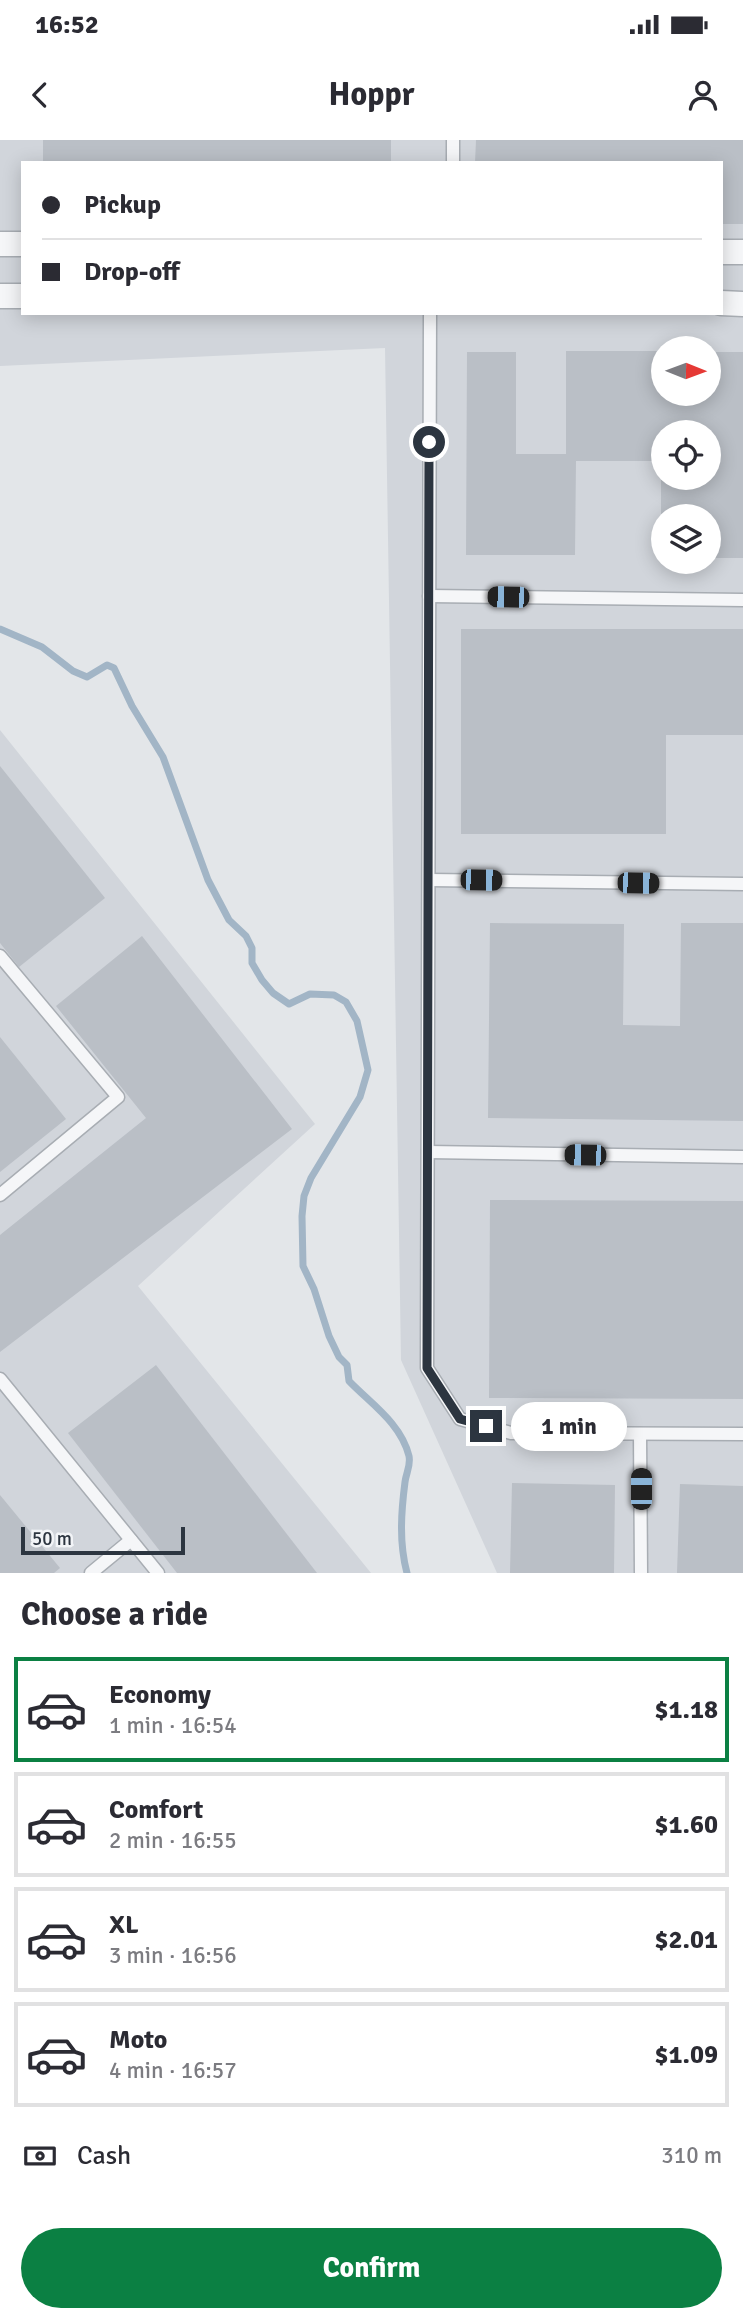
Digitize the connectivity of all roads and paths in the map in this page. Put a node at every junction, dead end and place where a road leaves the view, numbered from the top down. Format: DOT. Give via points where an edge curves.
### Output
graph roads {
  1 [pos="453,140"];
  2 [pos="453,161"];
  3 [pos="0,244"];
  4 [pos="21,244"];
  5 [pos="723,252"];
  6 [pos="743,252"];
  7 [pos="0,296"];
  8 [pos="21,296"];
  9 [pos="723,303"];
  10 [pos="743,304"];
  11 [pos="430,315"];
  12 [pos="429,596"];
  13 [pos="743,600"];
  14 [pos="429,880"];
  15 [pos="743,884"];
  16 [pos="0,956"];
  17 [pos="428,1152"];
  18 [pos="743,1157"];
  19 [pos="0,1195"];
  20 [pos="0,1379"];
  21 [pos="640,1434"];
  22 [pos="743,1434"];
  23 [pos="131,1540"];
  24 [pos="91,1573"];
  25 [pos="158,1573"];
  26 [pos="641,1573"];
  1 -- 2 [label="lane"];
  3 -- 4 [label="street"];
  5 -- 6 [label="street"];
  7 -- 8 [label="street"];
  9 -- 10 [label="street"];
  11 -- 12 [label="lane"];
  12 -- 13 [label="lane"];
  12 -- 14 [label="lane"];
  14 -- 15 [label="lane"];
  14 -- 17 [label="lane"];
  16 -- 19 [label="lane" via="118,1097"];
  17 -- 18 [label="lane"];
  17 -- 21 [label="lane" via="427,1368 460,1419 511,1433"];
  20 -- 23 [label="lane"];
  21 -- 22 [label="lane"];
  21 -- 26 [label="lane"];
  23 -- 24 [label="lane"];
  23 -- 25 [label="lane"];
}
